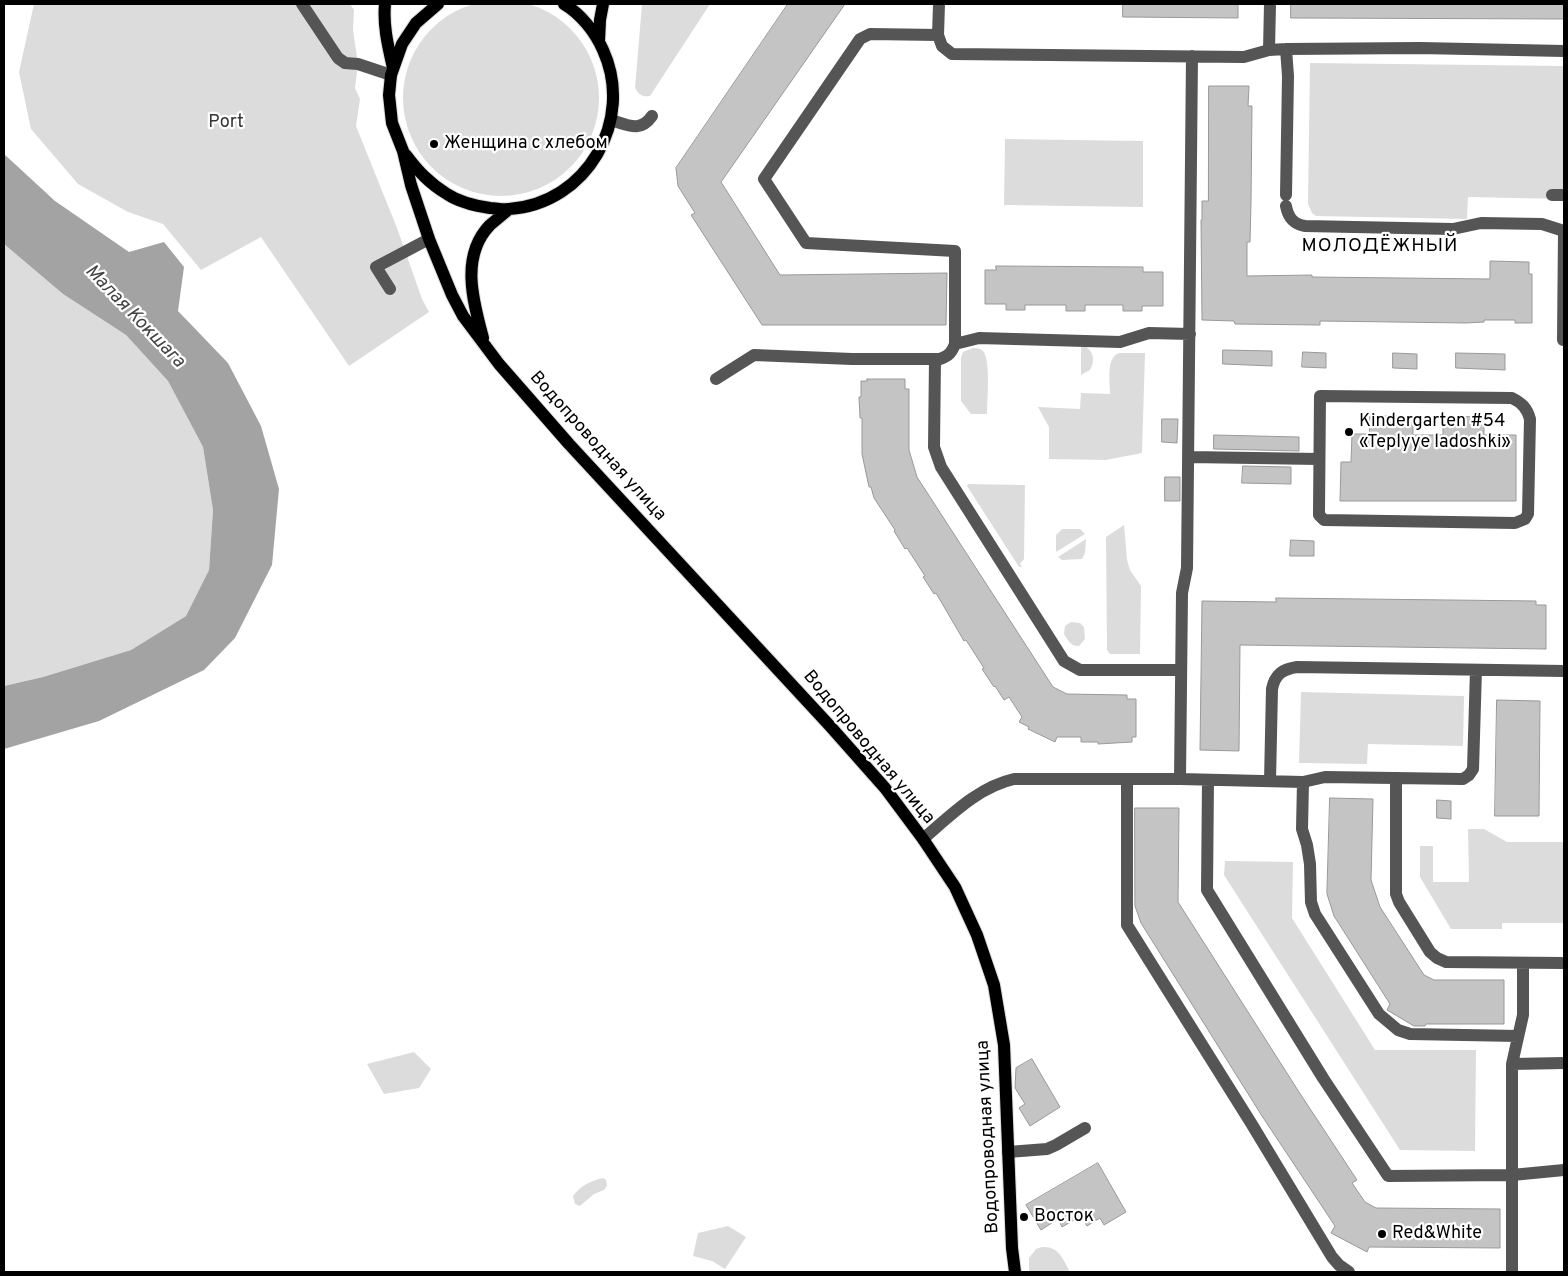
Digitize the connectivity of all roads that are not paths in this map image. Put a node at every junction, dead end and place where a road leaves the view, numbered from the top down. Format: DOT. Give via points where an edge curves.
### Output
graph roads {
  1 [pos="302,4"];
  2 [pos="385,4"];
  3 [pos="438,4"];
  4 [pos="564,4"];
  5 [pos="603,4"];
  6 [pos="939,4"];
  7 [pos="1270,4"];
  8 [pos="938,35"];
  9 [pos="599,41"];
  10 [pos="1286,49"];
  11 [pos="1269,50"];
  12 [pos="1564,52"];
  13 [pos="1192,56"];
  14 [pos="392,71"];
  15 [pos="652,116"];
  16 [pos="611,120"];
  17 [pos="403,151"];
  18 [pos="508,210"];
  19 [pos="429,239"];
  20 [pos="390,289"];
  21 [pos="1190,334"];
  22 [pos="1563,340"];
  23 [pos="955,344"];
  24 [pos="485,345"];
  25 [pos="936,359"];
  26 [pos="716,380"];
  27 [pos="1189,457"];
  28 [pos="1319,458"];
  29 [pos="1180,670"];
  30 [pos="1476,670"];
  31 [pos="1564,671"];
  32 [pos="1127,779"];
  33 [pos="1180,779"];
  34 [pos="1396,779"];
  35 [pos="1208,780"];
  36 [pos="1270,781"];
  37 [pos="1303,782"];
  38 [pos="923,839"];
  39 [pos="1564,963"];
  40 [pos="1523,964"];
  41 [pos="1518,1036"];
  42 [pos="1564,1063"];
  43 [pos="1512,1064"];
  44 [pos="1085,1128"];
  45 [pos="1008,1152"];
  46 [pos="1564,1170"];
  47 [pos="1512,1175"];
  48 [pos="1014,1272"];
  49 [pos="1349,1272"];
  50 [pos="1512,1272"];
  1 -- 14 [label="lane" via="338,58 345,63"];
  2 -- 14 [label="main road" via="386,39"];
  3 -- 14 [label="main road" via="416,23 402,44"];
  4 -- 9 [label="main road" via="586,22"];
  5 -- 9 [label="main road"];
  6 -- 8 [label="lane"];
  7 -- 11 [label="lane"];
  8 -- 13 [label="lane" via="942,46 952,54"];
  8 -- 23 [label="lane" via="870,34 860,39 764,180 806,243 955,251"];
  9 -- 16 [label="main road" via="613,79"];
  10 -- 11 [label="lane"];
  10 -- 12 [label="lane"];
  10 -- 22 [label="lane" via="1286,200 1293,222 1305,226 1453,229 1481,223 1542,224 1564,232"];
  11 -- 13 [label="lane" via="1244,57"];
  13 -- 21 [label="lane"];
  14 -- 17 [label="main road" via="389,96 392,123"];
  15 -- 16 [label="lane" via="641,127"];
  16 -- 18 [label="main road" via="594,161 580,177 545,200"];
  17 -- 18 [label="main road" via="422,176 448,195 478,206"];
  17 -- 19 [label="main road, Водопроводная улица" via="410,185"];
  18 -- 24 [label="main road" via="489,226 474,257 473,301"];
  19 -- 20 [label="lane" via="376,267"];
  19 -- 24 [label="main road, Водопроводная улица" via="463,316"];
  21 -- 23 [label="lane" via="1149,333 1120,342 978,338"];
  21 -- 27 [label="lane"];
  23 -- 25 [label="lane" via="948,356"];
  24 -- 38 [label="main road, Водопроводная улица" via="569,444 885,788"];
  25 -- 26 [label="lane" via="754,355"];
  25 -- 29 [label="lane" via="934,447 941,467 1064,661 1080,670"];
  27 -- 28 [label="lane"];
  27 -- 29 [label="lane" via="1187,568 1182,593"];
  28 -- 28 [label="lane" via="1319,515 1324,520 1515,523 1528,514 1530,418 1524,406 1512,398 1320,396"];
  29 -- 33 [label="lane"];
  30 -- 31 [label="lane"];
  30 -- 34 [label="lane" via="1473,768 1469,775 1456,780"];
  30 -- 36 [label="lane" via="1297,667 1282,671 1272,688"];
  32 -- 33 [label="lane"];
  32 -- 38 [label="lane" via="1006,781 980,793"];
  32 -- 49 [label="lane" via="1127,925 1332,1257"];
  33 -- 35 [label="lane"];
  34 -- 37 [label="lane" via="1325,777"];
  34 -- 40 [label="lane" via="1396,894 1430,952 1446,962"];
  35 -- 36 [label="lane"];
  35 -- 47 [label="lane" via="1207,890 1323,1078 1388,1176"];
  36 -- 37 [label="lane"];
  37 -- 41 [label="lane" via="1302,829 1310,864 1311,902 1315,914 1379,1014 1398,1030 1410,1034"];
  38 -- 45 [label="main road, Водопроводная улица" via="955,887 977,935 994,985 1004,1045"];
  39 -- 40 [label="lane"];
  40 -- 41 [label="lane" via="1523,1015"];
  41 -- 43 [label="lane"];
  42 -- 43 [label="lane"];
  43 -- 47 [label="lane"];
  44 -- 45 [label="lane" via="1047,1149"];
  45 -- 48 [label="main road, Водопроводная улица"];
  46 -- 47 [label="lane"];
  47 -- 50 [label="lane"];
}
